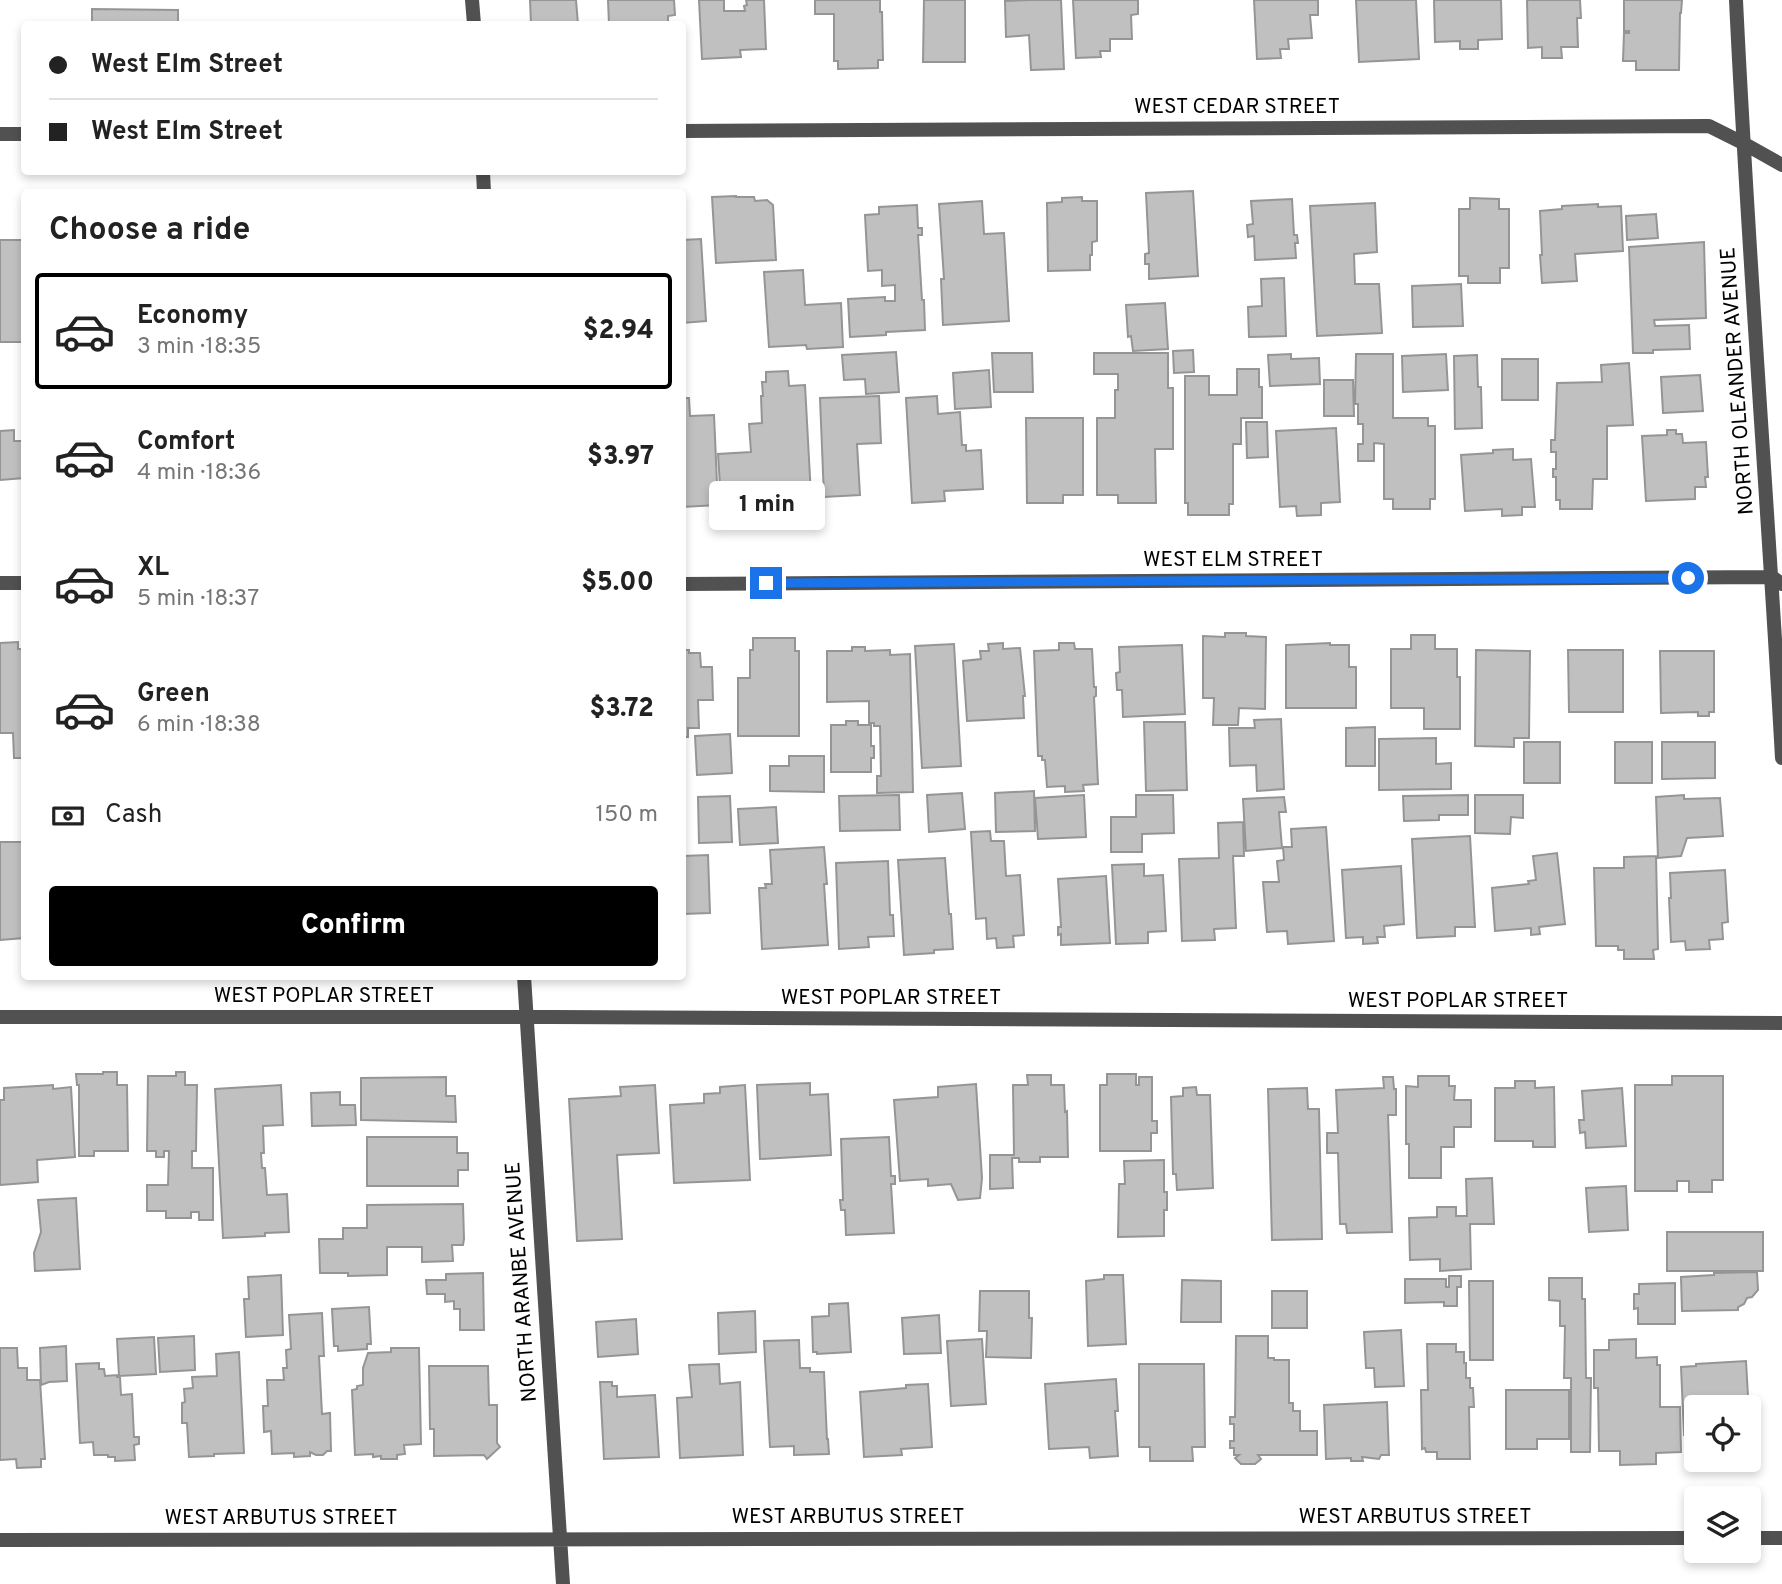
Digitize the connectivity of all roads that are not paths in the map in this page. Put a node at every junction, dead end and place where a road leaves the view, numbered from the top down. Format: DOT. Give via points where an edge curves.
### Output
graph roads {
  1 [pos="472,0"];
  2 [pos="1736,0"];
  3 [pos="474,21"];
  4 [pos="686,131"];
  5 [pos="0,134"];
  6 [pos="21,134"];
  7 [pos="1743,142"];
  8 [pos="1782,165"];
  9 [pos="1777,581"];
  10 [pos="0,583"];
  11 [pos="21,583"];
  12 [pos="686,584"];
  13 [pos="1782,758"];
  14 [pos="524,980"];
  15 [pos="0,1017"];
  16 [pos="526,1017"];
  17 [pos="1782,1024"];
  18 [pos="560,1538"];
  19 [pos="1684,1538"];
  20 [pos="1761,1538"];
  21 [pos="1782,1538"];
  22 [pos="0,1540"];
  23 [pos="563,1584"];
  1 -- 3 [label="street"];
  2 -- 7 [label="street, NORTH OLEANDER AVENUE"];
  4 -- 7 [label="street, WEST CEDAR STREET" via="1709,126"];
  5 -- 6 [label="street"];
  7 -- 8 [label="street, WEST CEDAR STREET"];
  7 -- 9 [label="street, NORTH OLEANDER AVENUE"];
  9 -- 12 [label="street, WEST ELM STREET"];
  9 -- 13 [label="street, NORTH OLEANDER AVENUE"];
  10 -- 11 [label="street"];
  14 -- 16 [label="street, NORTH ARANBE AVENUE"];
  15 -- 16 [label="street, WEST POPLAR STREET"];
  16 -- 17 [label="street, WEST POPLAR STREET"];
  16 -- 18 [label="street, NORTH ARANBE AVENUE"];
  18 -- 19 [label="street, WEST ARBUTUS STREET"];
  18 -- 22 [label="street, WEST ARBUTUS STREET"];
  18 -- 23 [label="street, NORTH ARANBE AVENUE"];
  20 -- 21 [label="street"];
}
